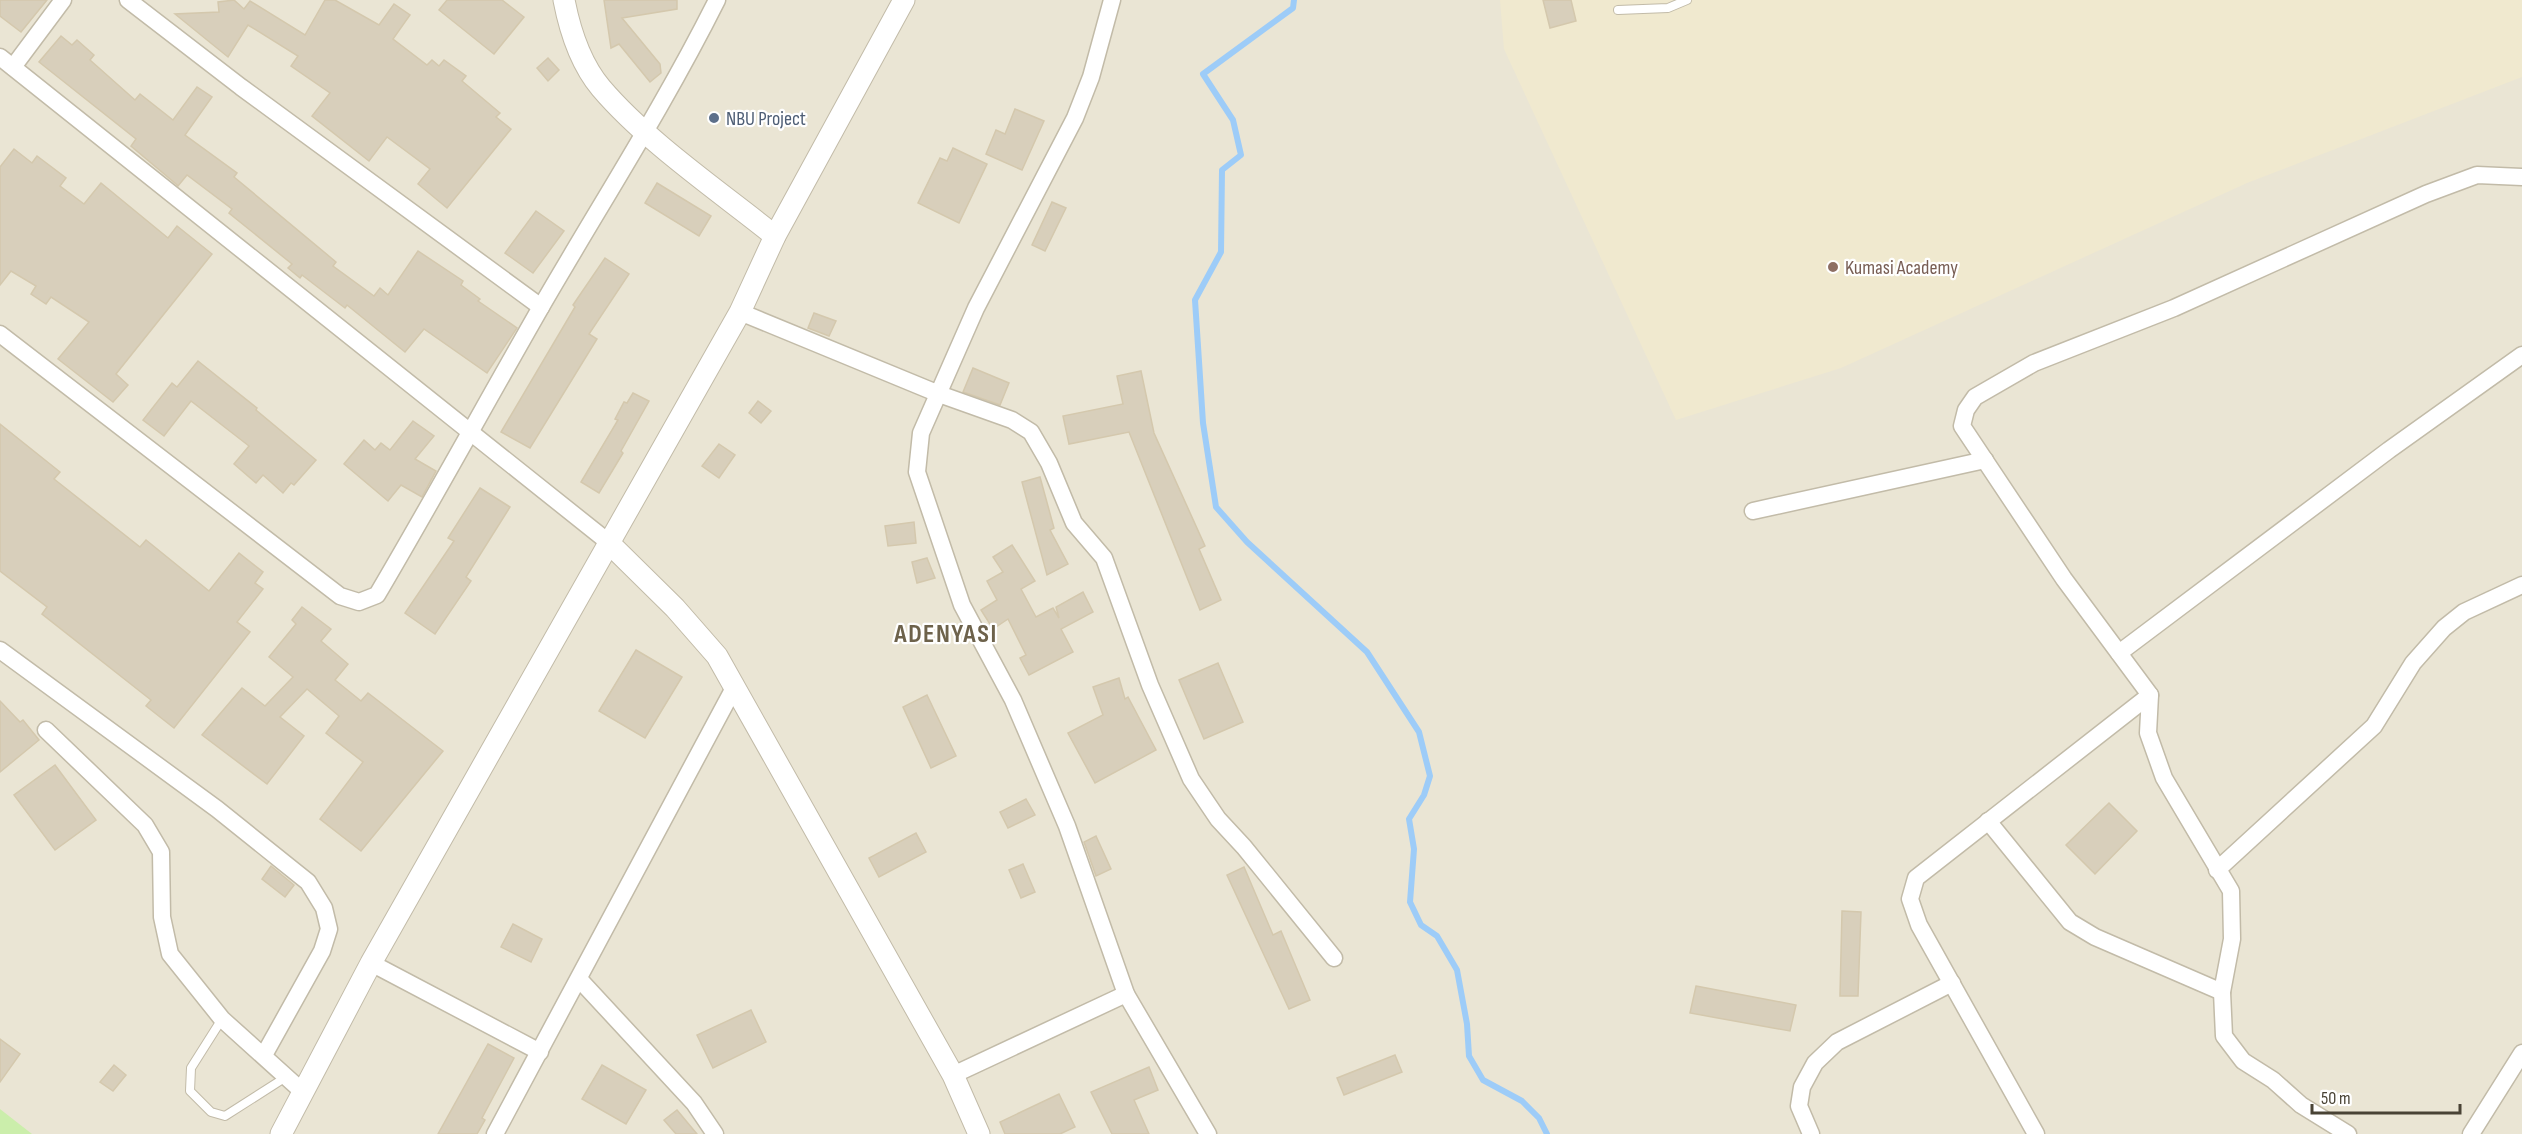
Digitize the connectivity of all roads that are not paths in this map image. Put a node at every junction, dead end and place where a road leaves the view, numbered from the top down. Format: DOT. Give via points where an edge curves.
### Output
graph roads {
  1 [pos="63,0"];
  2 [pos="128,0"];
  3 [pos="564,0"];
  4 [pos="717,0"];
  5 [pos="904,0"];
  6 [pos="1112,0"];
  7 [pos="1687,0"];
  8 [pos="1618,10"];
  9 [pos="6,62"];
  10 [pos="646,132"];
  11 [pos="2522,177"];
  12 [pos="775,236"];
  13 [pos="541,307"];
  14 [pos="740,312"];
  15 [pos="0,334"];
  16 [pos="2522,355"];
  17 [pos="939,394"];
  18 [pos="472,432"];
  19 [pos="1985,460"];
  20 [pos="1753,511"];
  21 [pos="608,541"];
  22 [pos="2522,585"];
  23 [pos="0,650"];
  24 [pos="2119,653"];
  25 [pos="735,686"];
  26 [pos="2150,695"];
  27 [pos="46,730"];
  28 [pos="1988,821"];
  29 [pos="2217,870"];
  30 [pos="1334,958"];
  31 [pos="371,963"];
  32 [pos="579,979"];
  33 [pos="1952,983"];
  34 [pos="2222,992"];
  35 [pos="1126,994"];
  36 [pos="222,1019"];
  37 [pos="540,1052"];
  38 [pos="2522,1053"];
  39 [pos="264,1055"];
  40 [pos="953,1075"];
  41 [pos="286,1077"];
  42 [pos="303,1092"];
  43 [pos="281,1134"];
  44 [pos="495,1134"];
  45 [pos="715,1134"];
  46 [pos="979,1134"];
  47 [pos="1208,1134"];
  48 [pos="1811,1134"];
  49 [pos="2036,1134"];
  50 [pos="2348,1134"];
  51 [pos="2471,1134"];
  1 -- 9 [label="street"];
  2 -- 13 [label="street"];
  3 -- 10 [label="street" via="569,26 583,60 600,87"];
  4 -- 10 [label="street"];
  5 -- 12 [label="street"];
  6 -- 17 [label="street" via="1091,77 1075,118 976,308"];
  7 -- 8 [label="lane" via="1668,8"];
  9 -- 18 [label="street"];
  10 -- 12 [label="street"];
  10 -- 13 [label="street"];
  11 -- 19 [label="street" via="2476,175 2426,194 2174,308 2034,363 1975,397 1966,410 1962,426"];
  12 -- 14 [label="street"];
  13 -- 18 [label="street"];
  14 -- 17 [label="street"];
  14 -- 21 [label="street"];
  15 -- 18 [label="street" via="340,596 359,602 377,595"];
  16 -- 24 [label="street"];
  17 -- 30 [label="street" via="1012,420 1031,432 1049,463 1074,523 1104,558 1150,685 1191,779 1218,819"];
  17 -- 35 [label="street" via="921,433 917,472 962,605 1013,700 1062,815"];
  18 -- 21 [label="street"];
  19 -- 20 [label="street"];
  19 -- 24 [label="street"];
  21 -- 25 [label="street" via="710,648"];
  21 -- 31 [label="street"];
  22 -- 29 [label="street" via="2464,612 2444,628 2413,663 2374,726"];
  23 -- 39 [label="street" via="217,809 308,882 324,908 329,929 322,951"];
  24 -- 26 [label="street"];
  25 -- 32 [label="street"];
  25 -- 40 [label="street"];
  26 -- 28 [label="street"];
  26 -- 29 [label="street" via="2148,733 2164,778"];
  27 -- 36 [label="street" via="145,825 161,852 162,916 170,954"];
  28 -- 33 [label="street" via="1916,878 1910,899 1918,925"];
  28 -- 34 [label="street" via="2070,922 2095,937"];
  29 -- 34 [label="street" via="2231,891 2232,939"];
  31 -- 37 [label="street"];
  31 -- 42 [label="street"];
  32 -- 37 [label="street"];
  32 -- 45 [label="street" via="694,1103"];
  33 -- 48 [label="street" via="1837,1042 1815,1064 1802,1087 1799,1106"];
  33 -- 49 [label="street"];
  34 -- 50 [label="street" via="2224,1036 2243,1061 2301,1105"];
  35 -- 40 [label="street"];
  35 -- 47 [label="street"];
  36 -- 39 [label="street"];
  36 -- 41 [label="lane" via="191,1068 190,1090 211,1112 225,1116"];
  37 -- 44 [label="street"];
  38 -- 51 [label="street"];
  39 -- 41 [label="street"];
  40 -- 46 [label="street"];
  41 -- 42 [label="street"];
  42 -- 43 [label="street"];
}
